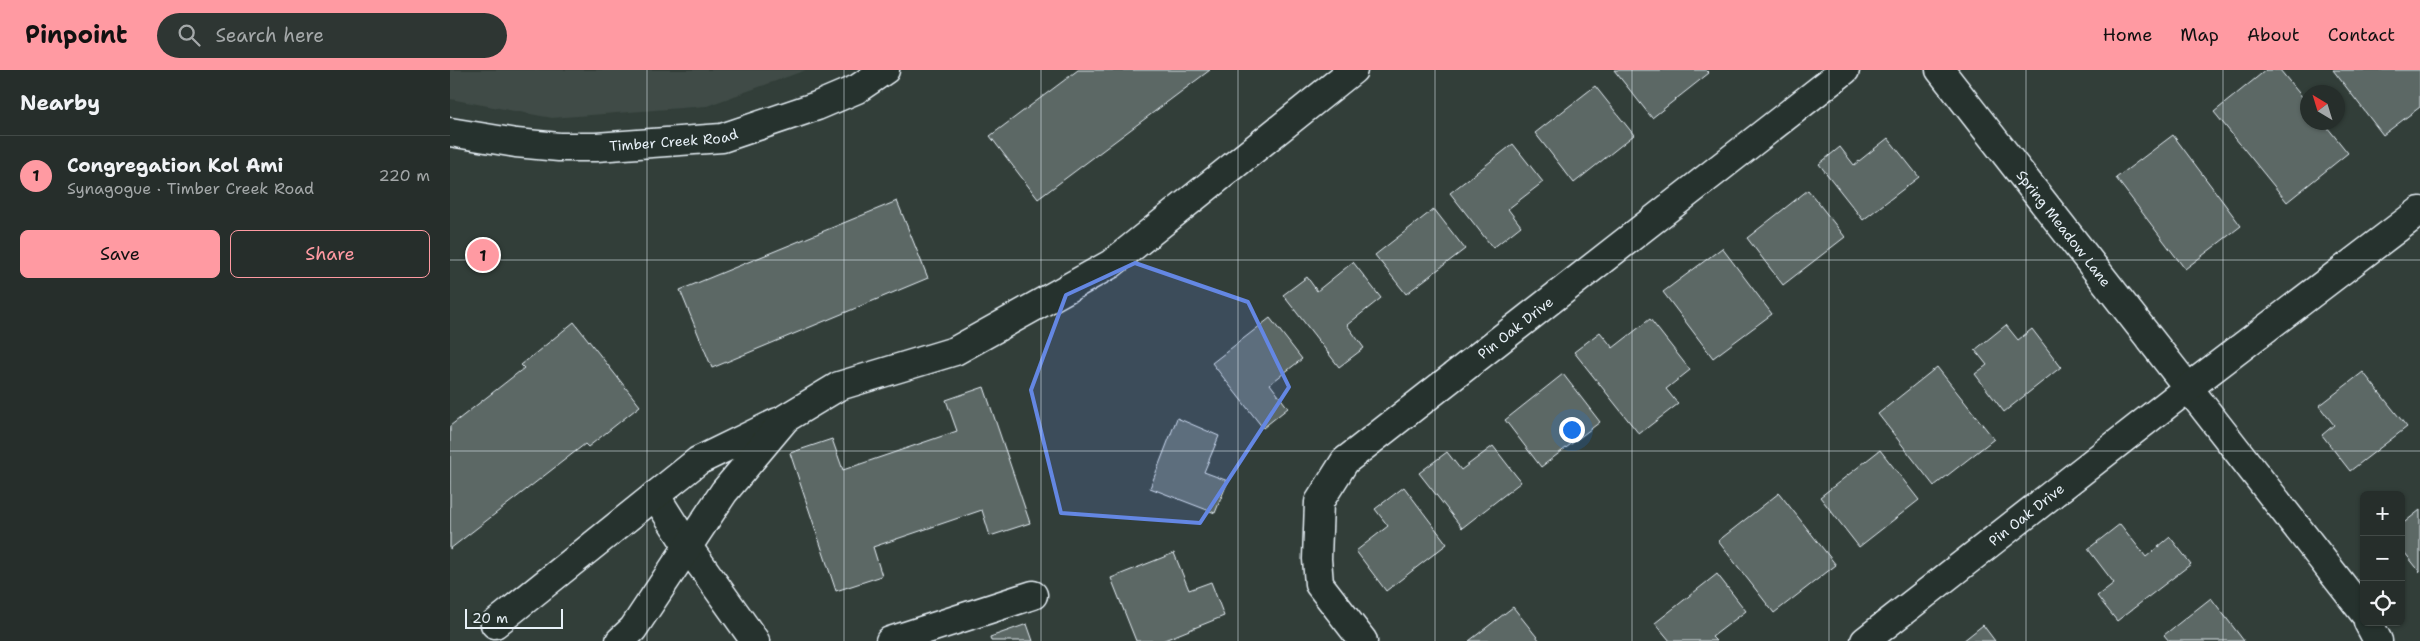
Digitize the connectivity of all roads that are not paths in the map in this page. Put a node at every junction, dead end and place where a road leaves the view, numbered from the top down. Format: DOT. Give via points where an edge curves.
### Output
graph roads {
  1 [pos="885,70"];
  2 [pos="1353,70"];
  3 [pos="1845,70"];
  4 [pos="1940,70"];
  5 [pos="450,132"];
  6 [pos="2420,211"];
  7 [pos="2188,388"];
  8 [pos="786,418"];
  9 [pos="655,495"];
  10 [pos="688,547"];
  11 [pos="1033,595"];
  12 [pos="2360,608"];
  13 [pos="495,624"];
  14 [pos="2370,626"];
  15 [pos="620,641"];
  16 [pos="755,641"];
  17 [pos="890,641"];
  18 [pos="1363,641"];
  19 [pos="1865,641"];
  20 [pos="2378,641"];
  1 -- 5 [label="street, Timber Creek Road" via="857,89 817,106 722,138 559,147"];
  2 -- 8 [label="street" via="1111,264 955,351 839,386"];
  3 -- 18 [label="street, Pin Oak Drive" via="1345,461 1319,502 1316,559 1319,584"];
  4 -- 7 [label="street, Spring Meadow Lane"];
  6 -- 7 [label="street"];
  7 -- 12 [label="street, Spring Meadow Lane"];
  7 -- 19 [label="street, Pin Oak Drive"];
  8 -- 9 [label="street" via="698,461"];
  8 -- 10 [label="street" via="724,492"];
  9 -- 10 [label="street"];
  9 -- 13 [label="street"];
  10 -- 15 [label="street" via="633,629"];
  10 -- 16 [label="street"];
  11 -- 17 [label="street"];
  14 -- 20 [label="street"];
}
